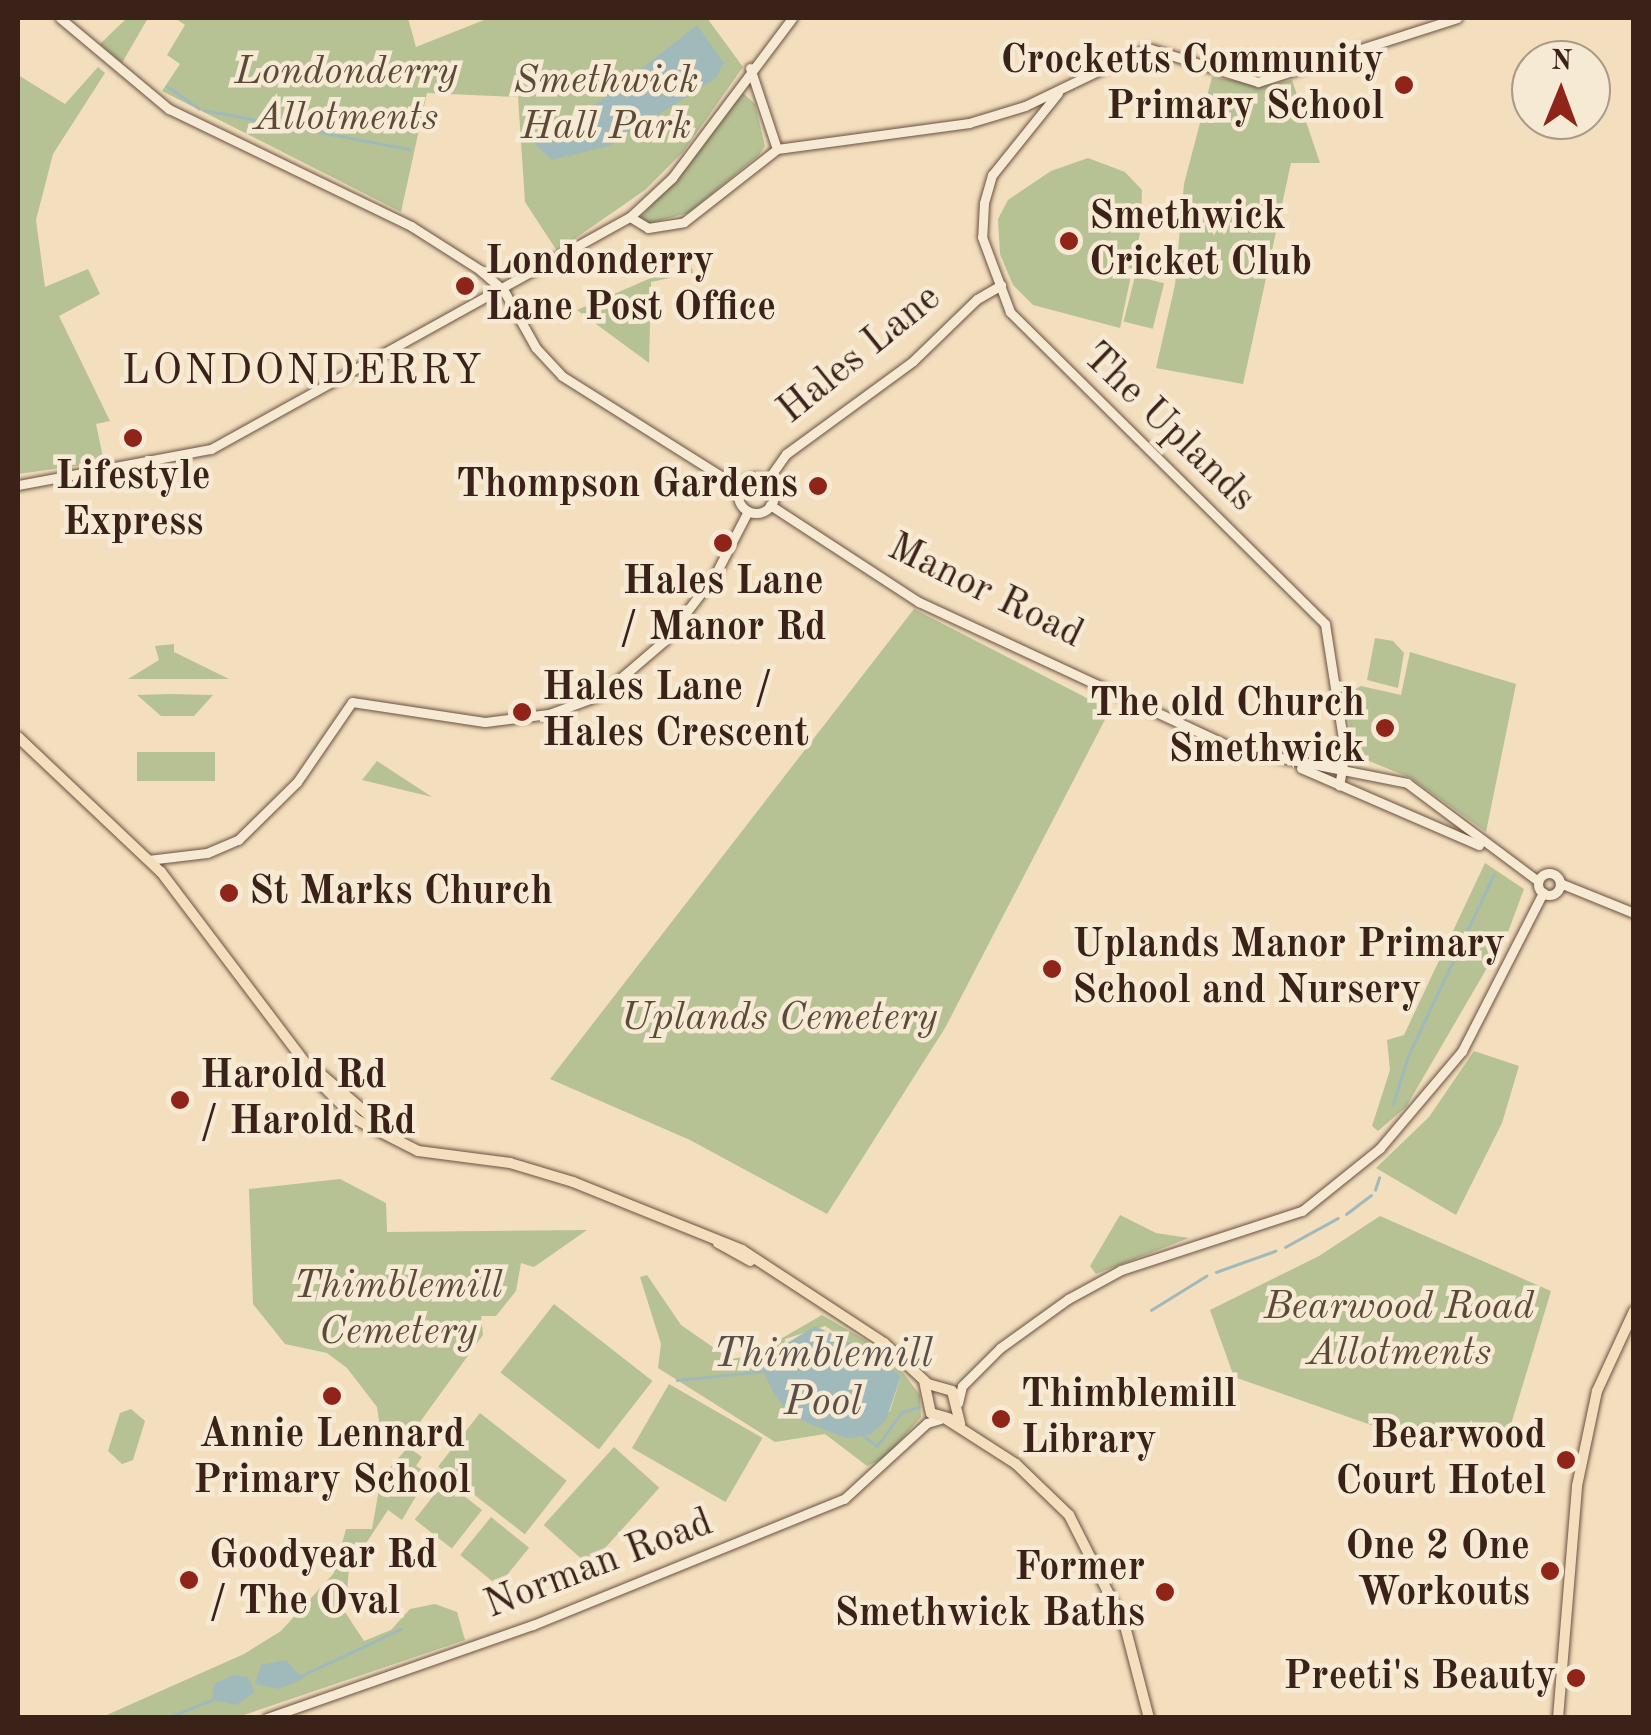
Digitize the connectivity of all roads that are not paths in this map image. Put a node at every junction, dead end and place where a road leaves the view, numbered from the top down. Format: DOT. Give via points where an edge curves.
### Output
graph roads {
  1 [pos="60,18"];
  2 [pos="792,18"];
  3 [pos="1457,18"];
  4 [pos="750,68"];
  5 [pos="739,84"];
  6 [pos="1060,91"];
  7 [pos="757,98"];
  8 [pos="1025,106"];
  9 [pos="1028,128"];
  10 [pos="777,149"];
  11 [pos="630,217"];
  12 [pos="1001,285"];
  13 [pos="504,291"];
  14 [pos="767,482"];
  15 [pos="18,485"];
  16 [pos="740,488"];
  17 [pos="770,505"];
  18 [pos="748,511"];
  19 [pos="18,737"];
  20 [pos="1291,764"];
  21 [pos="1344,769"];
  22 [pos="1339,784"];
  23 [pos="1490,850"];
  24 [pos="181,856"];
  25 [pos="148,860"];
  26 [pos="161,872"];
  27 [pos="1538,881"];
  28 [pos="1560,883"];
  29 [pos="1543,893"];
  30 [pos="1634,912"];
  31 [pos="1634,1311"];
  32 [pos="1629,1324"];
  33 [pos="924,1380"];
  34 [pos="962,1386"];
  35 [pos="946,1389"];
  36 [pos="929,1404"];
  37 [pos="958,1406"];
  38 [pos="943,1419"];
  39 [pos="927,1423"];
  40 [pos="960,1424"];
  41 [pos="268,1718"];
  42 [pos="1149,1718"];
  43 [pos="1558,1718"];
  1 -- 13 [label="street" via="169,109 411,226"];
  2 -- 4 [label="street"];
  3 -- 6 [label="street" via="1258,82 1165,53 1135,53"];
  4 -- 5 [label="street"];
  4 -- 7 [label="street"];
  5 -- 7 [label="street"];
  5 -- 11 [label="street" via="672,178"];
  6 -- 8 [label="street"];
  6 -- 9 [label="street, The Uplands"];
  7 -- 10 [label="street"];
  8 -- 9 [label="street"];
  8 -- 10 [label="street" via="950,127"];
  9 -- 12 [label="street, The Uplands" via="992,175 984,203 982,237"];
  10 -- 11 [label="street" via="684,222 648,228"];
  11 -- 13 [label="street"];
  12 -- 14 [label="street, Hales Lane" via="977,299 914,361 786,454"];
  12 -- 21 [label="street, The Uplands" via="1029,337 1325,624"];
  13 -- 15 [label="street" via="211,449"];
  13 -- 16 [label="street" via="536,348 562,376"];
  14 -- 16 [label="street" via="752,478"];
  14 -- 17 [label="street"];
  16 -- 18 [label="street" via="738,498"];
  17 -- 18 [label="street"];
  17 -- 20 [label="street, Manor Road" via="919,602 1128,693 1236,749"];
  18 -- 24 [label="street" via="714,575 664,640 601,695 573,708 498,722 352,702 267,818 224,848"];
  19 -- 25 [label="main road"];
  20 -- 21 [label="street"];
  20 -- 22 [label="street"];
  21 -- 22 [label="street"];
  21 -- 23 [label="street" via="1407,783"];
  22 -- 23 [label="street"];
  23 -- 27 [label="street"];
  24 -- 25 [label="street"];
  24 -- 26 [label="street"];
  25 -- 26 [label="main road"];
  26 -- 33 [label="main road" via="303,1056 360,1114 432,1152 510,1163 573,1182 717,1242 884,1342"];
  27 -- 28 [label="street" via="1548,873"];
  27 -- 29 [label="street"];
  28 -- 29 [label="street" via="1556,892"];
  28 -- 30 [label="street"];
  29 -- 34 [label="street" via="1481,1018 1435,1090 1337,1185 1268,1227 1100,1281 1035,1320"];
  31 -- 32 [label="main road"];
  32 -- 43 [label="main road" via="1598,1391 1576,1486"];
  33 -- 35 [label="main road"];
  33 -- 36 [label="main road"];
  34 -- 35 [label="street"];
  34 -- 37 [label="street"];
  35 -- 36 [label="main road"];
  35 -- 37 [label="main road"];
  36 -- 38 [label="main road"];
  36 -- 39 [label="street"];
  37 -- 38 [label="main road"];
  37 -- 40 [label="main road"];
  38 -- 39 [label="street, Norman Road"];
  38 -- 40 [label="main road"];
  39 -- 41 [label="street, Norman Road" via="844,1500 533,1625"];
  40 -- 42 [label="main road" via="1016,1464 1069,1516 1126,1626"];
}
